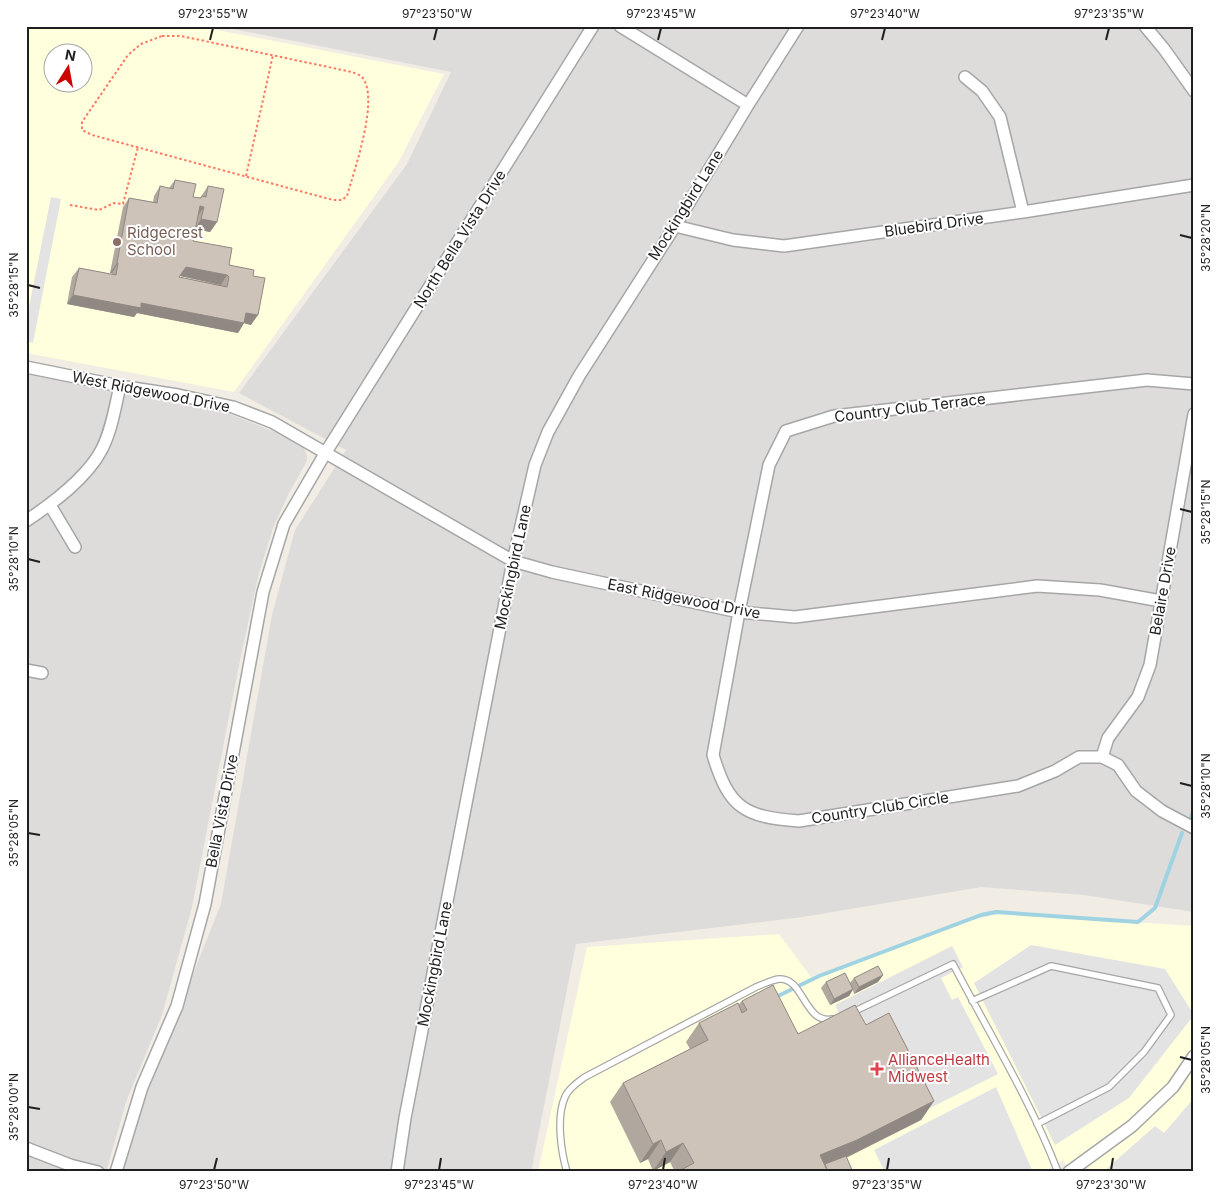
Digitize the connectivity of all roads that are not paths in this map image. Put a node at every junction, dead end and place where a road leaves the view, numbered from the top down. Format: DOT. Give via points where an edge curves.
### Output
graph roads {
  1 [pos="594,26"];
  2 [pos="620,26"];
  3 [pos="798,26"];
  4 [pos="1145,26"];
  5 [pos="965,77"];
  6 [pos="1194,91"];
  7 [pos="748,105"];
  8 [pos="1194,185"];
  9 [pos="1024,212"];
  10 [pos="675,226"];
  11 [pos="26,367"];
  12 [pos="1194,384"];
  13 [pos="120,386"];
  14 [pos="1194,414"];
  15 [pos="326,452"];
  16 [pos="50,505"];
  17 [pos="26,521"];
  18 [pos="75,547"];
  19 [pos="513,561"];
  20 [pos="1161,601"];
  21 [pos="739,612"];
  22 [pos="26,670"];
  23 [pos="42,673"];
  24 [pos="1102,757"];
  25 [pos="1194,828"];
  26 [pos="972,1001"];
  27 [pos="848,1014"];
  28 [pos="839,1017"];
  29 [pos="1194,1056"];
  30 [pos="1037,1124"];
  31 [pos="26,1148"];
  32 [pos="98,1172"];
  33 [pos="116,1172"];
  34 [pos="397,1172"];
  35 [pos="568,1172"];
  36 [pos="1058,1172"];
  37 [pos="1069,1172"];
  1 -- 15 [label="street, North Bella Vista Drive"];
  2 -- 7 [label="street"];
  3 -- 7 [label="street, Mockingbird Lane"];
  4 -- 6 [label="street"];
  5 -- 9 [label="street" via="982,91 1000,117"];
  7 -- 10 [label="street, Mockingbird Lane"];
  8 -- 9 [label="street, Bluebird Drive"];
  9 -- 10 [label="street, Bluebird Drive" via="784,246 733,240"];
  10 -- 19 [label="street, Mockingbird Lane" via="579,376 548,432 535,465"];
  11 -- 13 [label="street, West Ridgewood Drive"];
  12 -- 21 [label="street, Country Club Terrace" via="1147,380 834,416 786,431 770,465"];
  13 -- 15 [label="street, West Ridgewood Drive" via="233,407 272,422"];
  13 -- 16 [label="street" via="112,424 101,450 84,473"];
  14 -- 20 [label="street, Belaire Drive"];
  15 -- 19 [label="street, East Ridgewood Drive"];
  15 -- 33 [label="street, Bella Vista Drive" via="284,524 263,592 205,904 177,1006 142,1087"];
  16 -- 17 [label="street"];
  16 -- 18 [label="street"];
  19 -- 21 [label="street, East Ridgewood Drive"];
  19 -- 34 [label="street, Mockingbird Lane"];
  20 -- 21 [label="street, East Ridgewood Drive" via="1100,590 1037,586 795,617"];
  20 -- 24 [label="street, Belaire Drive" via="1150,665 1138,697 1108,738"];
  21 -- 24 [label="street, Country Club Circle" via="713,755 732,799 753,814 798,821 1018,786 1079,757"];
  22 -- 23 [label="street"];
  24 -- 25 [label="street" via="1118,765 1136,791 1162,811"];
  26 -- 27 [label="lane" via="952,964"];
  26 -- 30 [label="lane"];
  26 -- 30 [label="lane" via="1051,966 1158,988 1171,1016 1144,1052 1109,1087"];
  28 -- 35 [label="lane" via="830,1020 820,1018 812,1012 794,984 780,979 756,987 585,1077 565,1096 562,1112 562,1155"];
  29 -- 37 [label="street" via="1173,1087 1132,1126"];
  30 -- 36 [label="lane"];
  31 -- 32 [label="street"];
}
